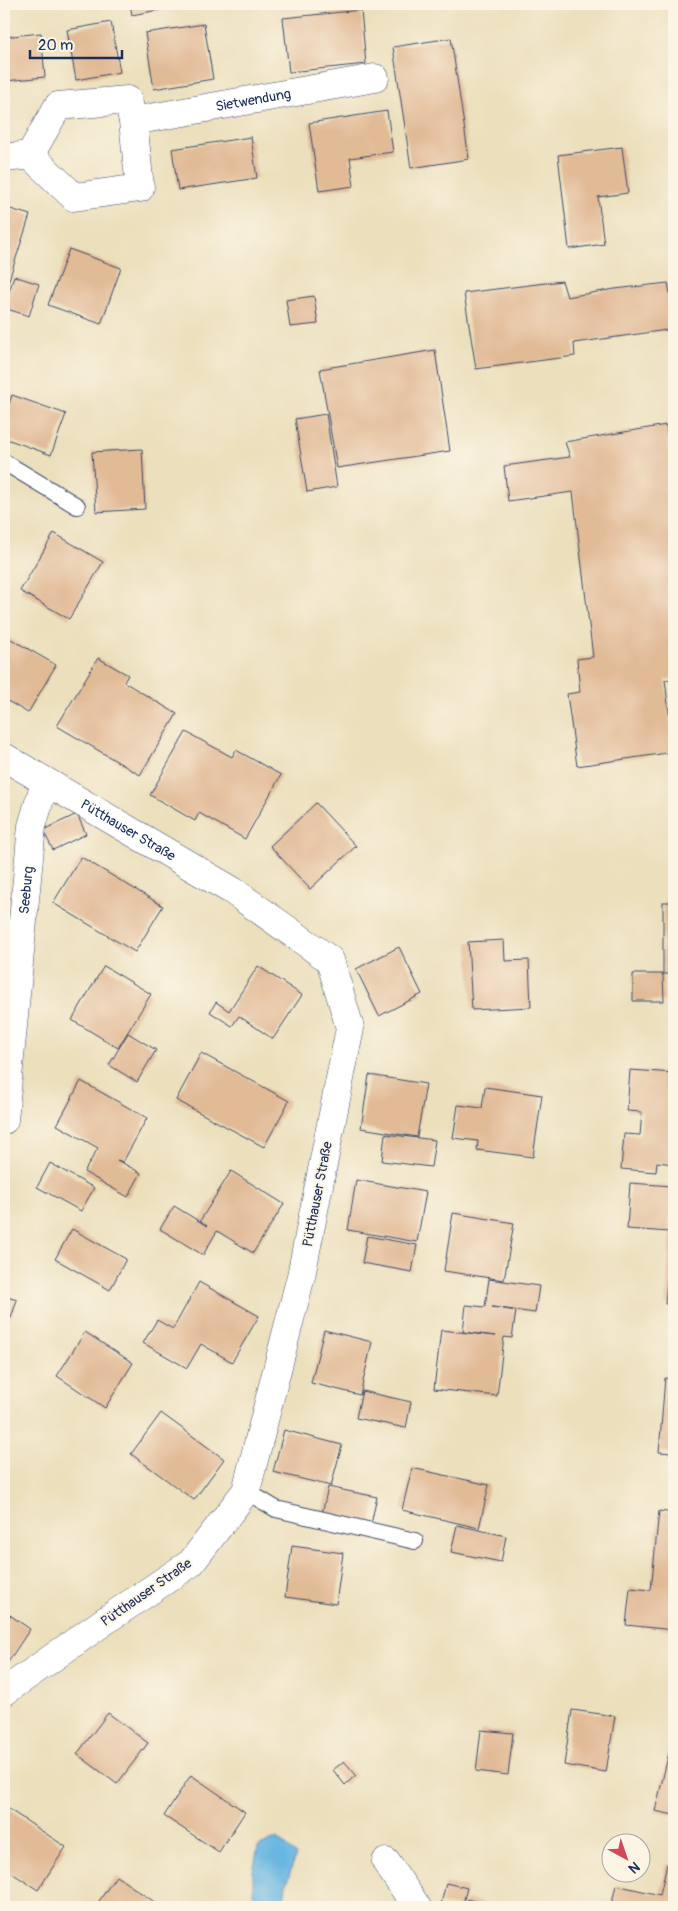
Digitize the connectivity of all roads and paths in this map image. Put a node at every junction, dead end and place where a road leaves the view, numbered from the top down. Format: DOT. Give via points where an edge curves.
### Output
graph roads {
  1 [pos="375,78"];
  2 [pos="132,121"];
  3 [pos="17,156"];
  4 [pos="4,462"];
  5 [pos="76,506"];
  6 [pos="4,757"];
  7 [pos="45,782"];
  8 [pos="4,1120"];
  9 [pos="246,1491"];
  10 [pos="415,1541"];
  11 [pos="4,1692"];
  12 [pos="386,1862"];
  13 [pos="417,1907"];
  1 -- 2 [label="street, Sietwendung"];
  2 -- 3 [label="street" via="128,100 58,106"];
  2 -- 3 [label="street" via="140,188 74,197"];
  4 -- 5 [label="lane"];
  6 -- 7 [label="street, Pütthauser Straße"];
  7 -- 8 [label="street, Seeburg" via="32,826"];
  7 -- 9 [label="street, Pütthauser Straße" via="232,891 330,960 350,1028 301,1276"];
  9 -- 10 [label="lane" via="276,1509"];
  9 -- 11 [label="street, Pütthauser Straße" via="192,1563"];
  12 -- 13 [label="street"];
}
